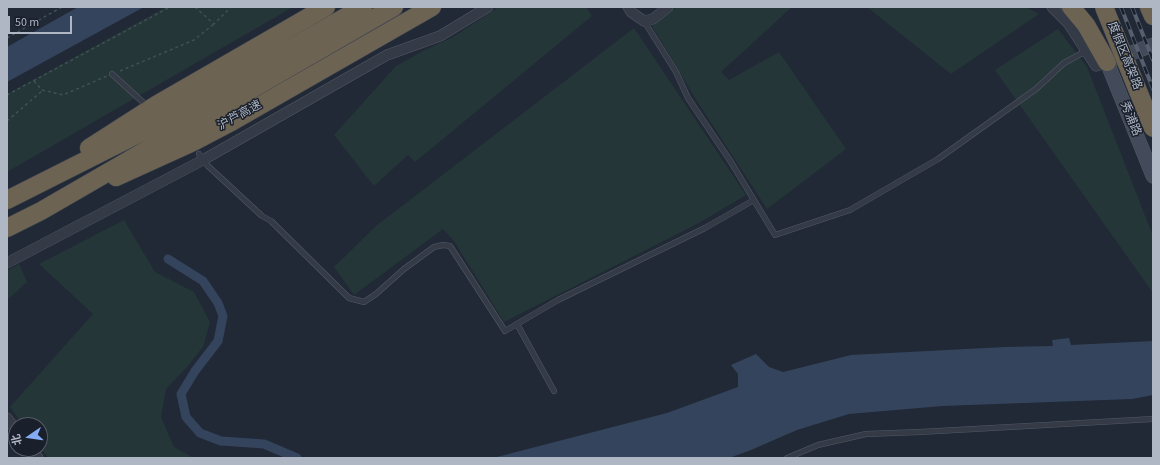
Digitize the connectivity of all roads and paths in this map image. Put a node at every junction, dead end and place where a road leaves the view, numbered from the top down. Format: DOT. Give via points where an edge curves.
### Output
graph roads {
  1 [pos="62,7"];
  2 [pos="170,7"];
  3 [pos="195,7"];
  4 [pos="231,7"];
  5 [pos="326,7"];
  6 [pos="364,7"];
  7 [pos="394,7"];
  8 [pos="432,7"];
  9 [pos="488,7"];
  10 [pos="628,7"];
  11 [pos="668,7"];
  12 [pos="1052,7"];
  13 [pos="1071,7"];
  14 [pos="1104,7"];
  15 [pos="1149,7"];
  16 [pos="1153,16"];
  17 [pos="644,21"];
  18 [pos="214,24"];
  19 [pos="7,38"];
  20 [pos="1153,45"];
  21 [pos="1087,50"];
  22 [pos="1106,62"];
  23 [pos="112,74"];
  24 [pos="34,81"];
  25 [pos="42,90"];
  26 [pos="7,95"];
  27 [pos="146,105"];
  28 [pos="7,121"];
  29 [pos="1153,128"];
  30 [pos="201,157"];
  31 [pos="1153,176"];
  32 [pos="26,190"];
  33 [pos="7,200"];
  34 [pos="754,200"];
  35 [pos="41,211"];
  36 [pos="7,228"];
  37 [pos="7,263"];
  38 [pos="517,324"];
  39 [pos="554,390"];
  40 [pos="1153,419"];
  41 [pos="787,458"];
  1 -- 19 [label="path"];
  2 -- 24 [label="path"];
  3 -- 18 [label="path"];
  4 -- 18 [label="path"];
  5 -- 32 [label="highway" via="156,105"];
  6 -- 32 [label="highway" via="152,127"];
  7 -- 35 [label="highway, 沪芦高速"];
  8 -- 35 [label="highway, 沪芦高速" via="193,142"];
  9 -- 30 [label="street" via="440,36 387,55"];
  10 -- 17 [label="street"];
  11 -- 17 [label="street" via="653,19"];
  12 -- 21 [label="street" via="1068,23"];
  13 -- 22 [label="highway" via="1086,25"];
  14 -- 29 [label="highway, 度假区高架路, bridge"];
  15 -- 16 [label="highway"];
  17 -- 34 [label="lane" via="676,72 688,98"];
  18 -- 23 [label="path" via="194,40"];
  20 -- 22 [label="main road"];
  21 -- 22 [label="street" via="1096,66"];
  21 -- 34 [label="lane" via="1064,63 1036,89 938,159 850,210 775,235"];
  22 -- 31 [label="main road, 秀浦路"];
  23 -- 25 [label="path" via="63,95"];
  23 -- 27 [label="lane"];
  24 -- 25 [label="path"];
  24 -- 26 [label="path"];
  25 -- 28 [label="path"];
  30 -- 37 [label="street"];
  30 -- 38 [label="lane" via="349,298 364,302 434,247 450,246 505,331"];
  32 -- 33 [label="highway"];
  34 -- 38 [label="lane" via="705,228 558,300"];
  35 -- 36 [label="highway, 沪芦高速"];
  38 -- 39 [label="lane"];
  40 -- 41 [label="lane" via="866,434 818,446"];
}
